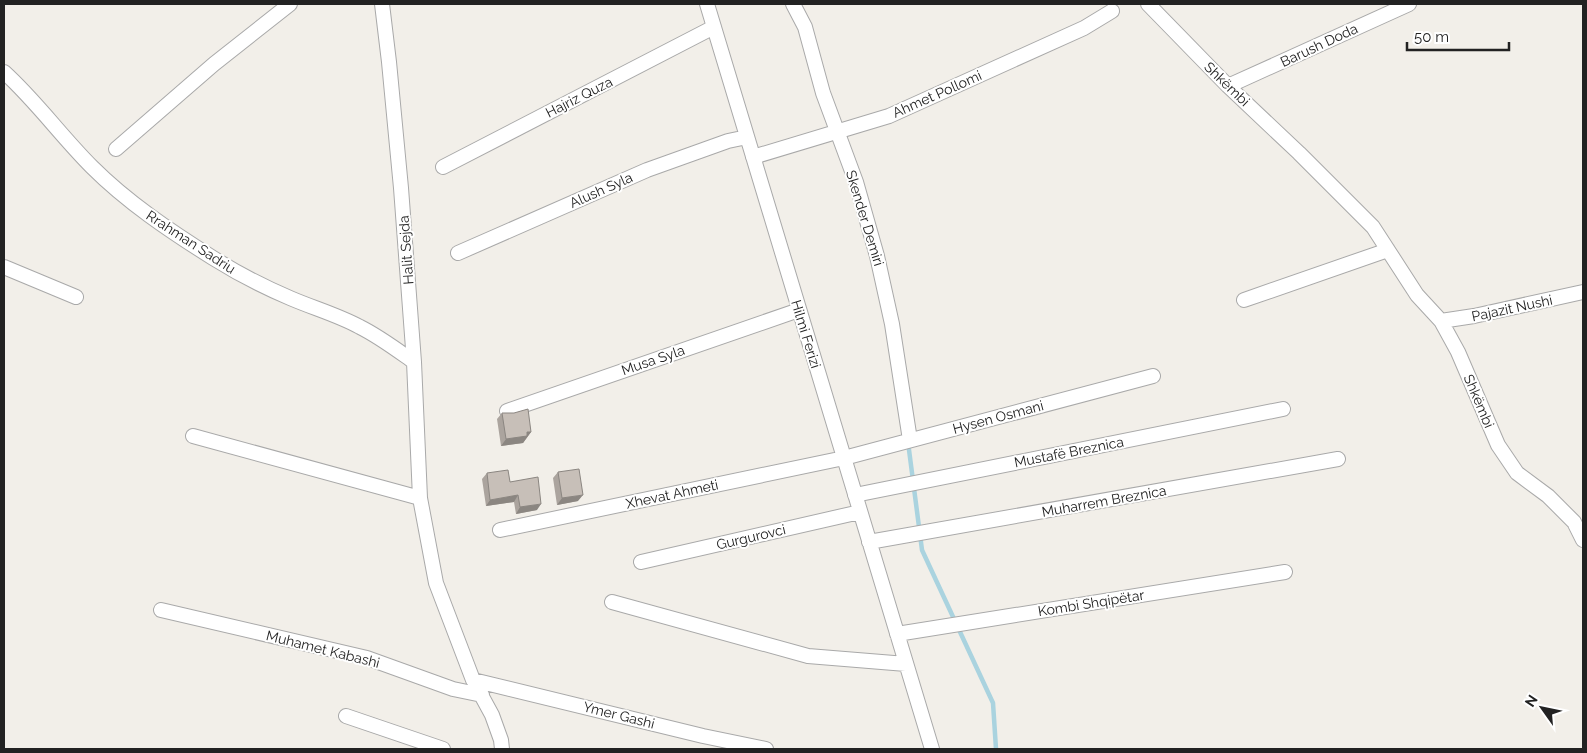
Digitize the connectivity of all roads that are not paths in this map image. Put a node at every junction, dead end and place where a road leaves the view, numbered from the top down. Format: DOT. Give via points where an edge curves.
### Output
graph roads {
  1 [pos="290,4"];
  2 [pos="382,4"];
  3 [pos="707,4"];
  4 [pos="793,4"];
  5 [pos="1148,4"];
  6 [pos="1409,4"];
  7 [pos="1112,11"];
  8 [pos="714,27"];
  9 [pos="4,72"];
  10 [pos="1228,86"];
  11 [pos="832,134"];
  12 [pos="747,137"];
  13 [pos="116,149"];
  14 [pos="753,157"];
  15 [pos="443,167"];
  16 [pos="1388,250"];
  17 [pos="458,253"];
  18 [pos="4,267"];
  19 [pos="1583,292"];
  20 [pos="76,297"];
  21 [pos="1244,300"];
  22 [pos="799,310"];
  23 [pos="1441,320"];
  24 [pos="414,362"];
  25 [pos="1153,376"];
  26 [pos="1283,409"];
  27 [pos="507,411"];
  28 [pos="193,436"];
  29 [pos="905,442"];
  30 [pos="844,458"];
  31 [pos="1338,459"];
  32 [pos="855,495"];
  33 [pos="420,498"];
  34 [pos="860,512"];
  35 [pos="500,530"];
  36 [pos="1583,540"];
  37 [pos="869,542"];
  38 [pos="642,562"];
  39 [pos="1285,572"];
  40 [pos="612,602"];
  41 [pos="161,610"];
  42 [pos="897,634"];
  43 [pos="906,664"];
  44 [pos="473,680"];
  45 [pos="482,695"];
  46 [pos="346,716"];
  47 [pos="443,749"];
  48 [pos="502,749"];
  49 [pos="766,749"];
  50 [pos="932,749"];
  1 -- 13 [label="street" via="214,64"];
  2 -- 24 [label="street, Halit Sejda"];
  3 -- 8 [label="street, Hilmi Ferizi"];
  4 -- 11 [label="street, Skender Demiri" via="805,27"];
  5 -- 10 [label="street, Shkëmbi"];
  6 -- 10 [label="street, Barush Doda"];
  7 -- 11 [label="street, Ahmet Pollomi" via="1084,28 947,91 889,116"];
  8 -- 12 [label="street, Hilmi Ferizi"];
  8 -- 15 [label="street, Hajriz Quza"];
  9 -- 24 [label="street, Rrahman Sadriu" via="91,166 144,212 244,276 359,326"];
  10 -- 16 [label="street, Shkëmbi" via="1373,228"];
  11 -- 14 [label="street, Ahmet Pollomi"];
  11 -- 29 [label="street, Skender Demiri" via="856,182 877,256 892,324"];
  12 -- 14 [label="street, Hilmi Ferizi"];
  12 -- 17 [label="street, Alush Syla" via="647,170"];
  14 -- 22 [label="street, Hilmi Ferizi"];
  16 -- 21 [label="street"];
  16 -- 23 [label="street, Shkëmbi" via="1417,295"];
  18 -- 20 [label="street"];
  19 -- 23 [label="street, Pajazit Nushi"];
  22 -- 27 [label="street, Musa Syla"];
  22 -- 30 [label="street, Hilmi Ferizi"];
  23 -- 36 [label="street, Shkëmbi" via="1498,445 1517,473 1548,496 1574,522"];
  24 -- 33 [label="street, Halit Sejda"];
  25 -- 29 [label="street, Hysen Osmani"];
  26 -- 32 [label="street, Mustafë Breznica"];
  28 -- 33 [label="street"];
  29 -- 30 [label="street, Hysen Osmani"];
  30 -- 32 [label="street, Hilmi Ferizi"];
  30 -- 35 [label="street, Xhevat Ahmeti"];
  31 -- 37 [label="street, Muharrem Breznica"];
  32 -- 34 [label="street, Hilmi Ferizi"];
  33 -- 44 [label="street, Halit Sejda" via="436,583"];
  34 -- 37 [label="street, Hilmi Ferizi"];
  34 -- 38 [label="street, Gurgurovci"];
  37 -- 42 [label="street, Hilmi Ferizi"];
  39 -- 42 [label="street, Kombi Shqipëtar"];
  40 -- 43 [label="street" via="808,656"];
  41 -- 45 [label="street, Muhamet Kabashi" via="367,658 453,689"];
  42 -- 43 [label="street, Hilmi Ferizi"];
  43 -- 50 [label="street, Hilmi Ferizi"];
  44 -- 45 [label="street"];
  44 -- 49 [label="street, Ymer Gashi"];
  45 -- 48 [label="street"];
  46 -- 47 [label="street"];
}
